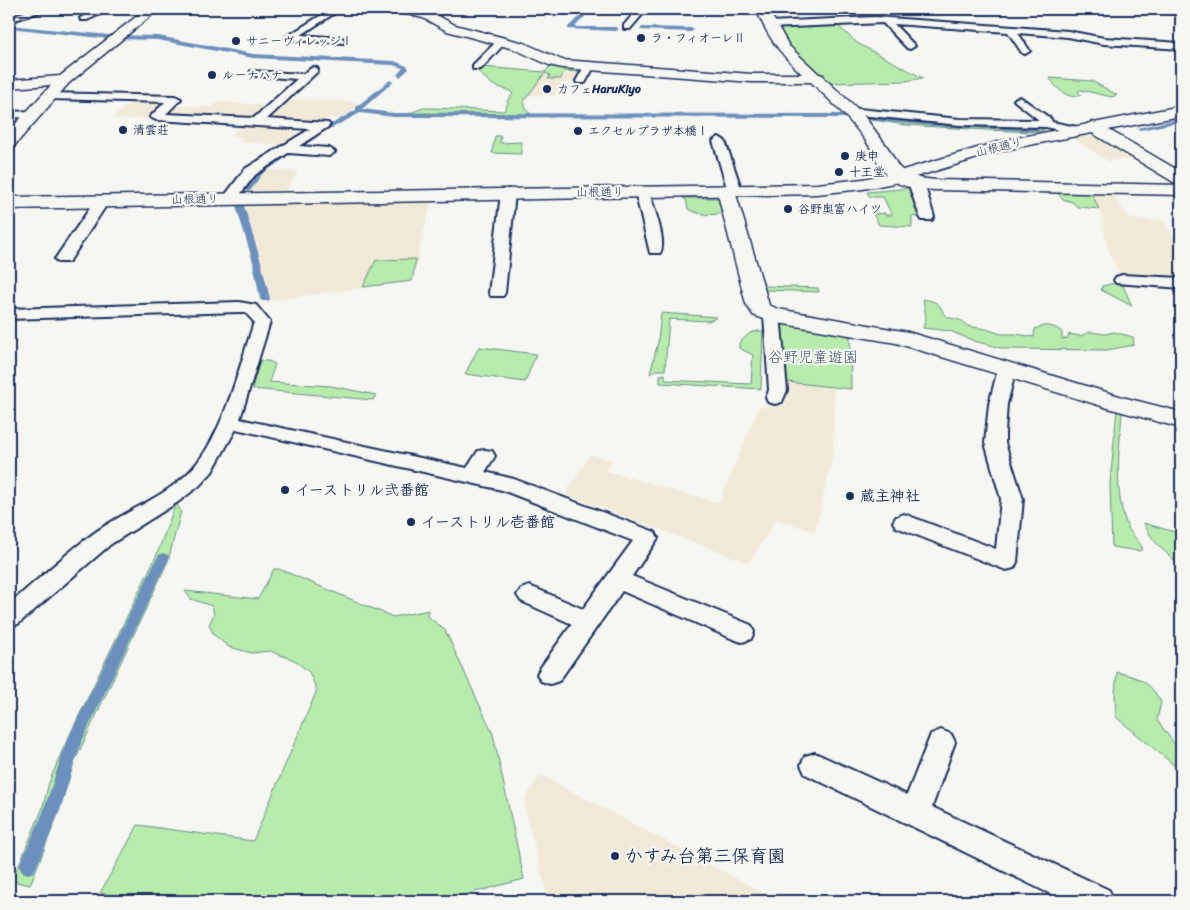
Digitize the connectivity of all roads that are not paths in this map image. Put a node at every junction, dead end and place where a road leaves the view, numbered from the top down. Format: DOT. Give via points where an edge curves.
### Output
graph roads {
  1 [pos="44,9"];
  2 [pos="108,9"];
  3 [pos="153,9"];
  4 [pos="338,9"];
  5 [pos="404,9"];
  6 [pos="762,9"];
  7 [pos="641,12"];
  8 [pos="653,16"];
  9 [pos="84,18"];
  10 [pos="9,19"];
  11 [pos="886,21"];
  12 [pos="769,25"];
  13 [pos="627,27"];
  14 [pos="1011,30"];
  15 [pos="341,41"];
  16 [pos="502,41"];
  17 [pos="910,46"];
  18 [pos="1181,46"];
  19 [pos="1025,51"];
  20 [pos="589,66"];
  21 [pos="477,67"];
  22 [pos="254,73"];
  23 [pos="818,78"];
  24 [pos="64,80"];
  25 [pos="581,81"];
  26 [pos="9,84"];
  27 [pos="49,96"];
  28 [pos="1020,100"];
  29 [pos="1181,110"];
  30 [pos="34,114"];
  31 [pos="9,115"];
  32 [pos="854,115"];
  33 [pos="257,122"];
  34 [pos="1046,124"];
  35 [pos="1086,129"];
  36 [pos="9,141"];
  37 [pos="719,141"];
  38 [pos="284,149"];
  39 [pos="329,152"];
  40 [pos="899,177"];
  41 [pos="1181,179"];
  42 [pos="917,183"];
  43 [pos="1181,190"];
  44 [pos="730,191"];
  45 [pos="642,192"];
  46 [pos="508,193"];
  47 [pos="230,198"];
  48 [pos="102,201"];
  49 [pos="9,203"];
  50 [pos="927,217"];
  51 [pos="655,250"];
  52 [pos="63,259"];
  53 [pos="1122,280"];
  54 [pos="1181,283"];
  55 [pos="497,293"];
  56 [pos="9,314"];
  57 [pos="772,315"];
  58 [pos="1007,369"];
  59 [pos="775,398"];
  60 [pos="1181,420"];
  61 [pos="229,422"];
  62 [pos="485,456"];
  63 [pos="472,476"];
  64 [pos="904,522"];
  65 [pos="617,579"];
  66 [pos="529,595"];
  67 [pos="9,617"];
  68 [pos="588,621"];
  69 [pos="742,632"];
  70 [pos="550,674"];
  71 [pos="941,742"];
  72 [pos="816,765"];
  73 [pos="915,813"];
  74 [pos="1098,901"];
  1 -- 10 [label="lane"];
  2 -- 9 [label="lane"];
  3 -- 24 [label="street"];
  4 -- 15 [label="lane" via="291,37"];
  5 -- 16 [label="street" via="427,15 451,28"];
  6 -- 12 [label="street"];
  7 -- 8 [label="lane"];
  7 -- 13 [label="lane"];
  11 -- 12 [label="lane"];
  11 -- 14 [label="lane" via="908,19"];
  11 -- 17 [label="lane"];
  12 -- 23 [label="street" via="784,49"];
  14 -- 18 [label="lane"];
  14 -- 19 [label="lane"];
  16 -- 20 [label="street" via="554,62"];
  16 -- 21 [label="lane"];
  20 -- 23 [label="street" via="752,78"];
  20 -- 25 [label="lane"];
  22 -- 33 [label="lane" via="310,74"];
  23 -- 32 [label="street"];
  24 -- 26 [label="street"];
  24 -- 27 [label="street"];
  27 -- 30 [label="street"];
  27 -- 33 [label="lane" via="175,100 156,117"];
  28 -- 34 [label="lane"];
  29 -- 35 [label="street, 山根通り"];
  30 -- 31 [label="lane"];
  30 -- 36 [label="street"];
  32 -- 34 [label="lane"];
  32 -- 40 [label="street" via="880,148 890,169"];
  33 -- 38 [label="lane" via="326,124"];
  34 -- 35 [label="lane"];
  35 -- 40 [label="street, 山根通り" via="989,149"];
  35 -- 41 [label="street"];
  37 -- 44 [label="lane"];
  38 -- 39 [label="lane"];
  38 -- 47 [label="lane" via="250,172"];
  40 -- 42 [label="street"];
  40 -- 44 [label="street, 山根通り" via="833,188"];
  42 -- 43 [label="street"];
  42 -- 50 [label="lane"];
  44 -- 45 [label="street, 山根通り"];
  44 -- 57 [label="street" via="757,304"];
  45 -- 46 [label="street, 山根通り"];
  45 -- 51 [label="lane"];
  46 -- 47 [label="street, 山根通り"];
  46 -- 55 [label="lane"];
  47 -- 48 [label="street, 山根通り"];
  48 -- 49 [label="street, 山根通り"];
  48 -- 52 [label="lane"];
  53 -- 54 [label="lane"];
  56 -- 61 [label="lane" via="250,308 262,322"];
  57 -- 58 [label="street" via="900,337"];
  57 -- 59 [label="lane" via="778,390"];
  58 -- 60 [label="street"];
  58 -- 64 [label="lane" via="995,432 995,443 1012,500 1006,562"];
  61 -- 63 [label="lane"];
  61 -- 67 [label="lane" via="206,466 194,479 166,501 103,538"];
  62 -- 63 [label="lane"];
  63 -- 65 [label="lane" via="506,484 647,538"];
  65 -- 68 [label="lane"];
  65 -- 69 [label="lane"];
  66 -- 68 [label="lane"];
  68 -- 70 [label="lane"];
  71 -- 73 [label="lane"];
  72 -- 73 [label="lane"];
  73 -- 74 [label="lane"];
}
